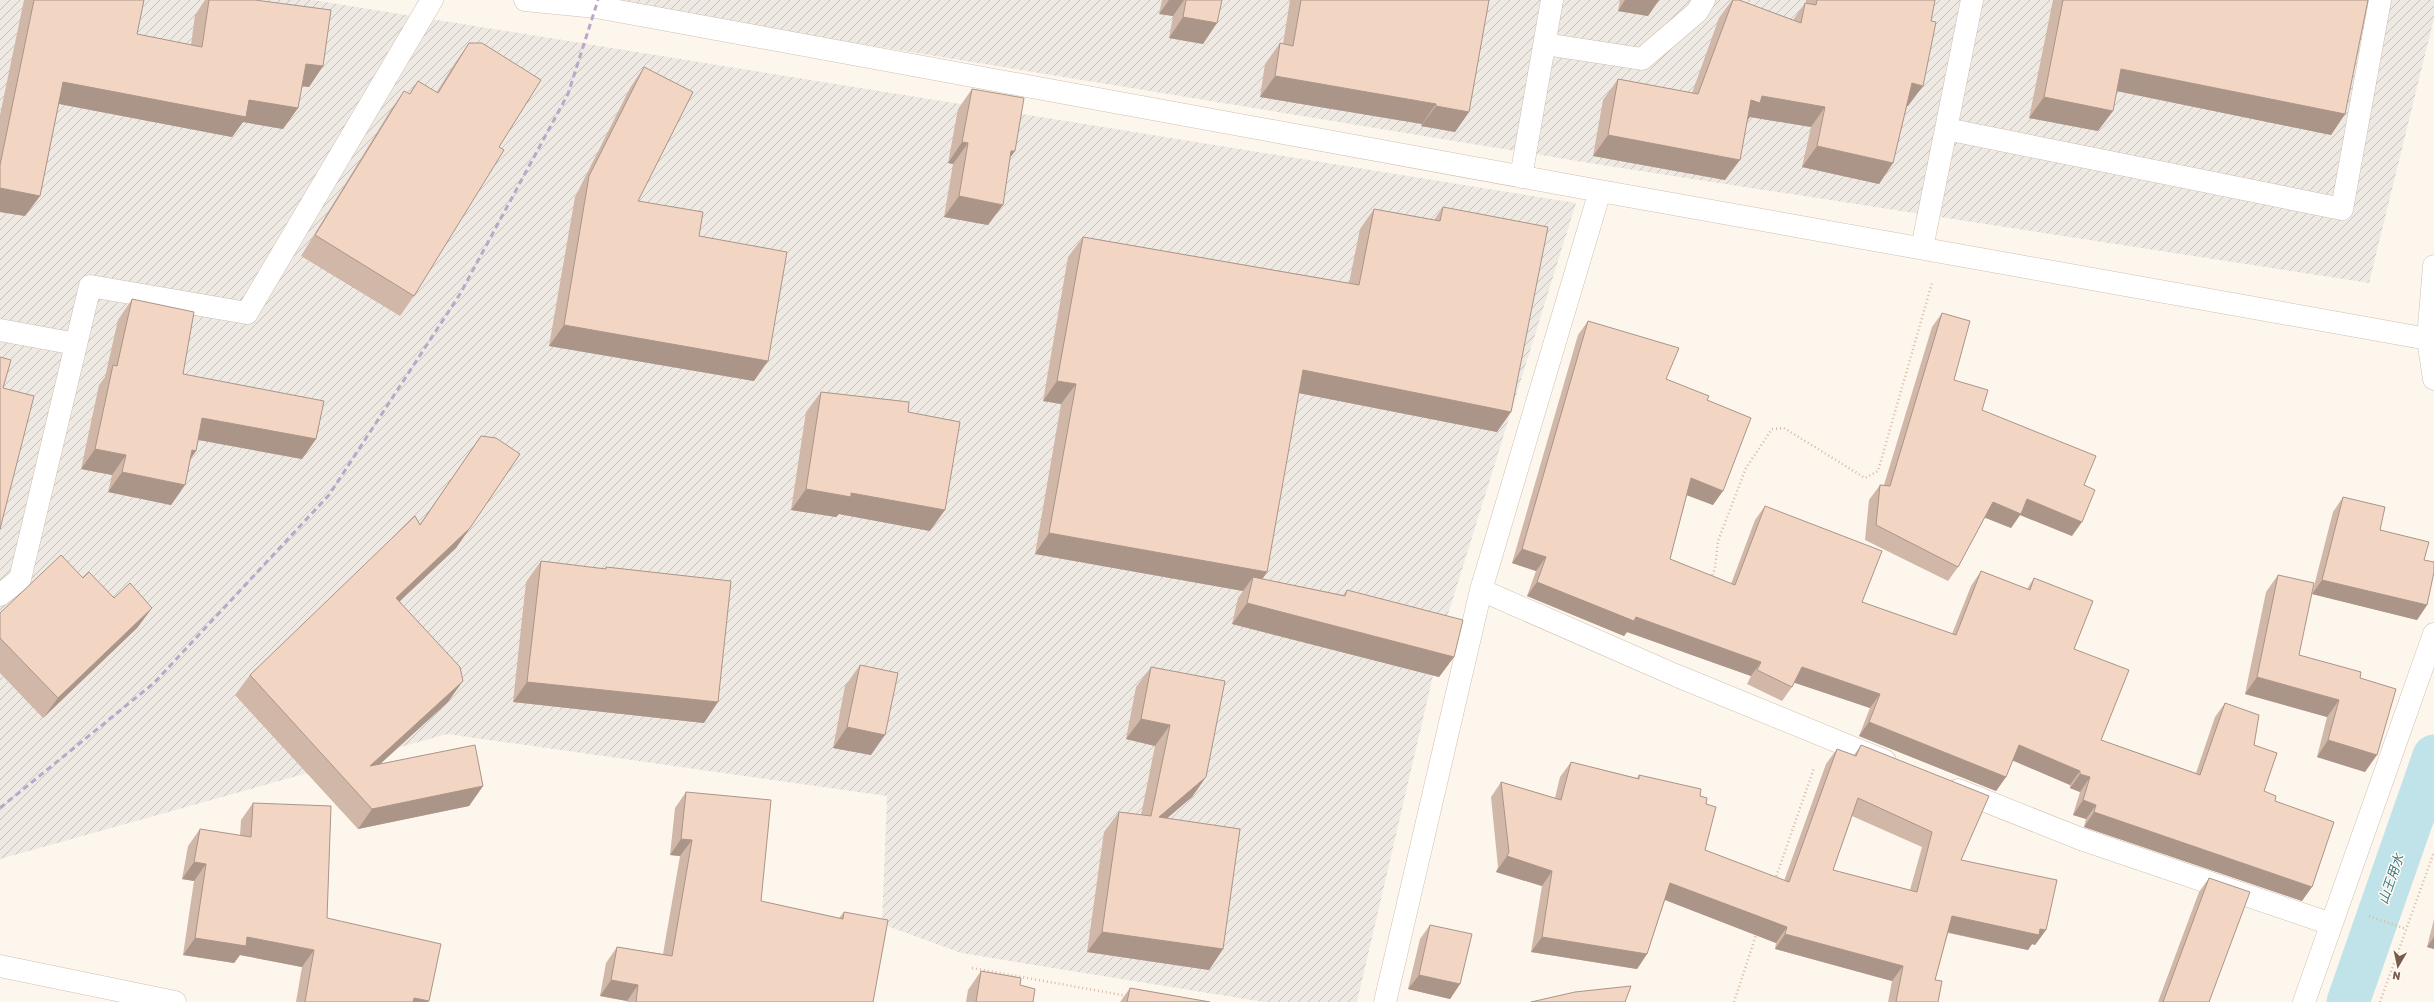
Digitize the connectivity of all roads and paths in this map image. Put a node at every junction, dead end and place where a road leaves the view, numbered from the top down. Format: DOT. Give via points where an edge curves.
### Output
graph roads {
  1 [pos="432,0"];
  2 [pos="525,0"];
  3 [pos="1552,0"];
  4 [pos="1704,0"];
  5 [pos="1972,0"];
  6 [pos="2380,0"];
  7 [pos="1545,44"];
  8 [pos="1946,129"];
  9 [pos="1521,177"];
  10 [pos="1600,191"];
  11 [pos="1932,249"];
  12 [pos="2434,266"];
  13 [pos="0,330"];
  14 [pos="2431,341"];
  15 [pos="76,344"];
  16 [pos="2434,379"];
  17 [pos="1710,582"];
  18 [pos="1481,590"];
  19 [pos="0,595"];
  20 [pos="2434,634"];
  21 [pos="1825,737"];
  22 [pos="1906,769"];
  23 [pos="1942,783"];
  24 [pos="2434,852"];
  25 [pos="1773,886"];
  26 [pos="2335,915"];
  27 [pos="2406,929"];
  28 [pos="1757,930"];
  29 [pos="0,966"];
  30 [pos="972,968"];
  31 [pos="1132,997"];
  32 [pos="175,1002"];
  33 [pos="1385,1002"];
  34 [pos="1734,1002"];
  35 [pos="2304,1002"];
  36 [pos="2380,1002"];
  1 -- 15 [label="street" via="247,313 90,286"];
  2 -- 9 [label="street" via="596,7"];
  3 -- 7 [label="street"];
  4 -- 7 [label="street" via="1697,12 1642,59"];
  5 -- 8 [label="street"];
  6 -- 8 [label="street" via="2342,209"];
  7 -- 9 [label="street"];
  8 -- 11 [label="street"];
  9 -- 10 [label="street"];
  10 -- 11 [label="street"];
  10 -- 18 [label="street"];
  11 -- 14 [label="street"];
  11 -- 17 [label="path" via="1878,471 1865,478 1784,428 1772,429 1746,468 1718,541 1715,568"];
  12 -- 14 [label="street"];
  13 -- 15 [label="street"];
  14 -- 16 [label="street"];
  15 -- 19 [label="street" via="20,579"];
  18 -- 21 [label="street"];
  18 -- 33 [label="street"];
  20 -- 26 [label="street"];
  21 -- 22 [label="street"];
  21 -- 25 [label="path"];
  23 -- 26 [label="street" via="2081,838"];
  24 -- 27 [label="path"];
  26 -- 27 [label="path"];
  26 -- 35 [label="street"];
  27 -- 36 [label="path"];
  28 -- 34 [label="path"];
  29 -- 32 [label="street"];
  30 -- 31 [label="path"];
}
